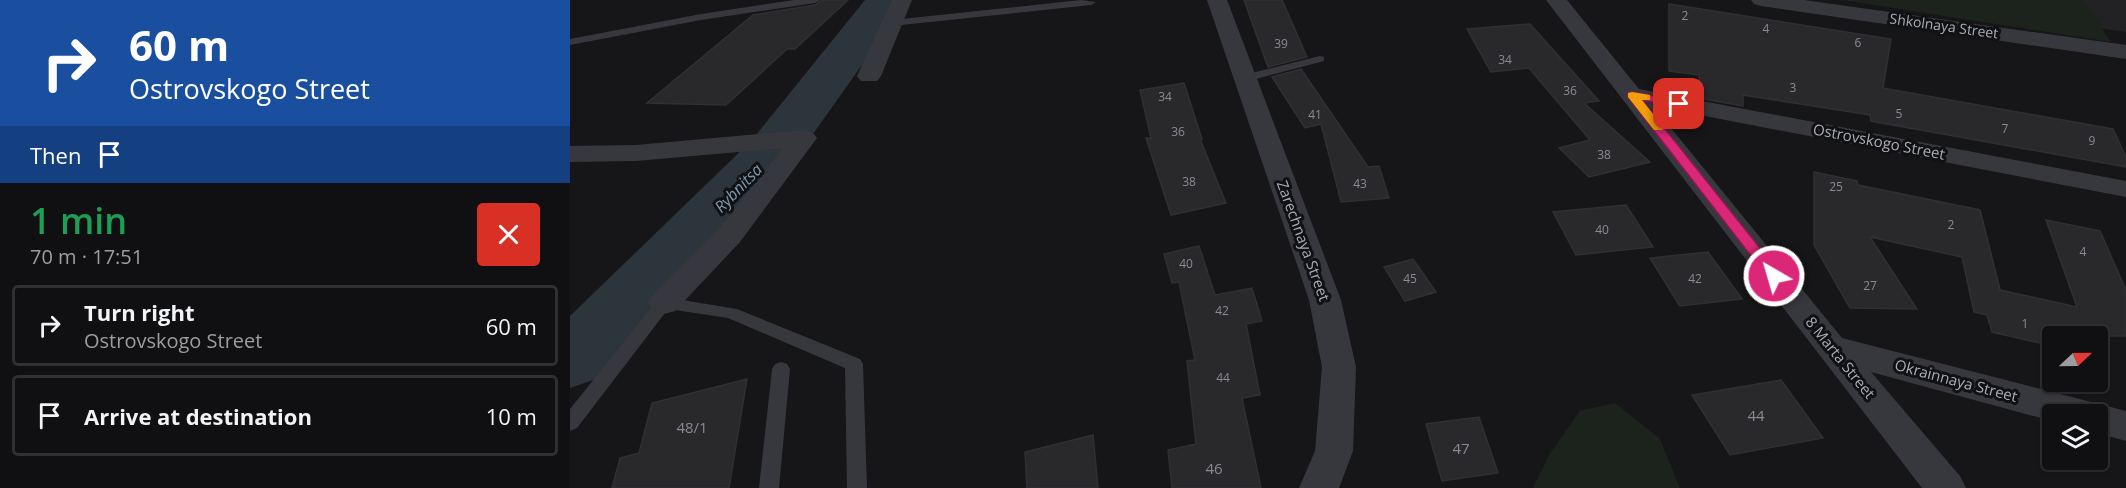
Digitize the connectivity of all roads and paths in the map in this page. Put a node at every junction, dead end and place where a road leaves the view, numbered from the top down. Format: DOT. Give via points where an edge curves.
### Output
graph roads {
  1 [pos="815,0"];
  2 [pos="902,0"];
  3 [pos="1217,0"];
  4 [pos="1556,0"];
  5 [pos="1761,0"];
  6 [pos="1091,2"];
  7 [pos="892,23"];
  8 [pos="570,42"];
  9 [pos="2126,51"];
  10 [pos="1320,59"];
  11 [pos="869,76"];
  12 [pos="1244,78"];
  13 [pos="1632,95"];
  14 [pos="570,154"];
  15 [pos="2126,189"];
  16 [pos="664,303"];
  17 [pos="1831,348"];
  18 [pos="781,369"];
  19 [pos="2043,404"];
  20 [pos="2108,421"];
  21 [pos="570,423"];
  22 [pos="2126,426"];
  23 [pos="769,488"];
  24 [pos="856,488"];
  25 [pos="1319,488"];
  26 [pos="1946,488"];
  1 -- 8 [label="lane" via="701,16"];
  2 -- 7 [label="street"];
  3 -- 12 [label="street, Zarechnaya Street"];
  4 -- 13 [label="street, 8 Marta Street"];
  5 -- 9 [label="street, Shkolnaya Street"];
  6 -- 7 [label="lane"];
  7 -- 11 [label="street"];
  10 -- 12 [label="lane"];
  12 -- 25 [label="street, Zarechnaya Street" via="1325,300 1340,367 1334,450"];
  13 -- 15 [label="street, Ostrovskogo Street"];
  13 -- 17 [label="street, 8 Marta Street"];
  14 -- 16 [label="street" via="636,153 804,138 730,235"];
  16 -- 21 [label="lane"];
  16 -- 24 [label="lane" via="731,313 854,363"];
  17 -- 19 [label="street, Okrainnaya Street"];
  17 -- 26 [label="street, 8 Marta Street"];
  18 -- 23 [label="lane"];
  20 -- 22 [label="street"];
}
